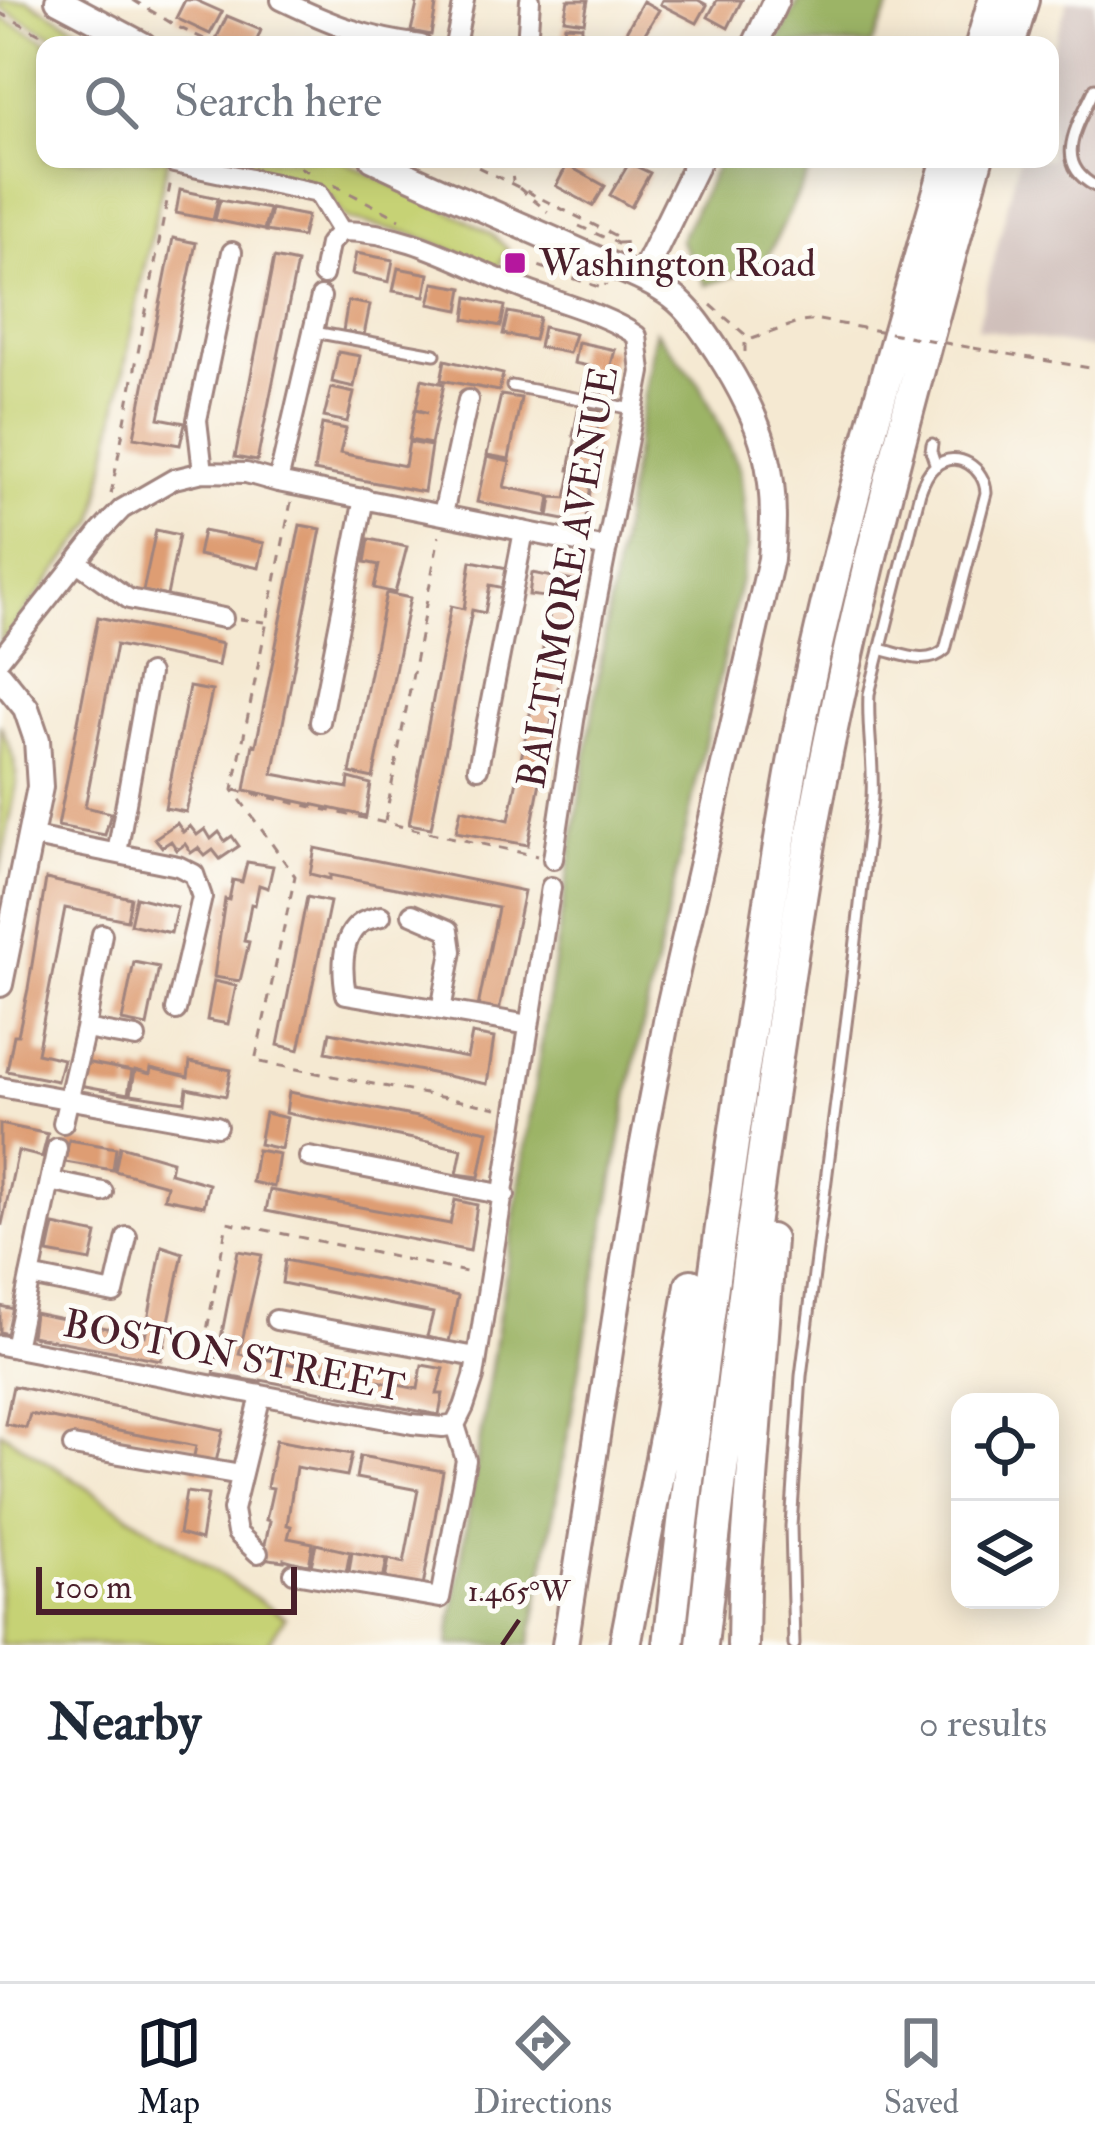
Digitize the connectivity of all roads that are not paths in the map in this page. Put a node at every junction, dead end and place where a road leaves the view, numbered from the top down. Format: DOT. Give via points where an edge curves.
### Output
graph roads {
  1 [pos="58,0"];
  2 [pos="281,0"];
  3 [pos="464,0"];
  4 [pos="530,0"];
  5 [pos="776,0"];
  6 [pos="994,0"];
  7 [pos="1023,0"];
  8 [pos="125,36"];
  9 [pos="367,36"];
  10 [pos="457,36"];
  11 [pos="528,36"];
  12 [pos="758,36"];
  13 [pos="984,36"];
  14 [pos="1013,36"];
  15 [pos="1095,88"];
  16 [pos="197,168"];
  17 [pos="392,168"];
  18 [pos="695,168"];
  19 [pos="945,168"];
  20 [pos="974,168"];
  21 [pos="1095,186"];
  22 [pos="341,231"];
  23 [pos="232,252"];
  24 [pos="323,275"];
  25 [pos="641,278"];
  26 [pos="321,297"];
  27 [pos="314,332"];
  28 [pos="435,354"];
  29 [pos="512,386"];
  30 [pos="468,400"];
  31 [pos="634,410"];
  32 [pos="932,444"];
  33 [pos="936,466"];
  34 [pos="203,472"];
  35 [pos="286,483"];
  36 [pos="364,499"];
  37 [pos="443,514"];
  38 [pos="524,531"];
  39 [pos="607,548"];
  40 [pos="77,562"];
  41 [pos="223,618"];
  42 [pos="880,649"];
  43 [pos="0,659"];
  44 [pos="149,674"];
  45 [pos="0,676"];
  46 [pos="320,722"];
  47 [pos="478,768"];
  48 [pos="29,836"];
  49 [pos="117,854"];
  50 [pos="553,859"];
  51 [pos="551,886"];
  52 [pos="801,894"];
  53 [pos="412,914"];
  54 [pos="381,916"];
  55 [pos="102,934"];
  56 [pos="0,984"];
  57 [pos="753,1009"];
  58 [pos="176,1010"];
  59 [pos="441,1010"];
  60 [pos="529,1025"];
  61 [pos="85,1029"];
  62 [pos="136,1038"];
  63 [pos="0,1087"];
  64 [pos="68,1100"];
  65 [pos="63,1124"];
  66 [pos="217,1126"];
  67 [pos="57,1148"];
  68 [pos="309,1157"];
  69 [pos="50,1181"];
  70 [pos="103,1192"];
  71 [pos="505,1195"];
  72 [pos="127,1237"];
  73 [pos="30,1276"];
  74 [pos="276,1320"];
  75 [pos="7,1347"];
  76 [pos="476,1357"];
  77 [pos="261,1395"];
  78 [pos="455,1424"];
  79 [pos="73,1446"];
  80 [pos="242,1475"];
  81 [pos="258,1553"];
  82 [pos="294,1573"];
  83 [pos="566,1645"];
  84 [pos="625,1645"];
  85 [pos="669,1645"];
  86 [pos="702,1645"];
  87 [pos="743,1645"];
  88 [pos="794,1645"];
  1 -- 8 [label="street"];
  2 -- 9 [label="street"];
  3 -- 10 [label="street"];
  4 -- 11 [label="street"];
  5 -- 12 [label="street"];
  6 -- 13 [label="highway"];
  7 -- 14 [label="highway"];
  15 -- 21 [label="lane" via="1070,154"];
  16 -- 22 [label="street" via="318,194"];
  17 -- 25 [label="street" via="614,254"];
  18 -- 25 [label="street"];
  19 -- 57 [label="highway" via="820,632"];
  20 -- 52 [label="highway" via="863,592"];
  22 -- 24 [label="street" via="329,244"];
  22 -- 31 [label="street, BALTIMORE AVENUE" via="398,236 619,323 637,336 641,353"];
  23 -- 34 [label="street" via="196,420"];
  25 -- 83 [label="street" via="676,298 734,376 759,426 775,514 637,1175"];
  26 -- 27 [label="street"];
  27 -- 28 [label="lane"];
  27 -- 35 [label="street"];
  29 -- 31 [label="lane"];
  30 -- 37 [label="street"];
  31 -- 39 [label="street, BALTIMORE AVENUE"];
  32 -- 33 [label="lane"];
  33 -- 42 [label="lane" via="920,492"];
  33 -- 42 [label="lane" via="966,463 986,482 950,639 933,659"];
  34 -- 35 [label="street"];
  34 -- 40 [label="street" via="122,508"];
  35 -- 36 [label="street"];
  36 -- 37 [label="street"];
  36 -- 46 [label="street"];
  37 -- 38 [label="street"];
  38 -- 39 [label="street"];
  38 -- 47 [label="street"];
  39 -- 50 [label="street, BALTIMORE AVENUE"];
  40 -- 41 [label="street" via="129,599"];
  40 -- 43 [label="street"];
  42 -- 88 [label="lane" via="867,717 874,768 869,821 801,1376 791,1526"];
  44 -- 49 [label="street"];
  45 -- 48 [label="street" via="26,708 37,740 40,787"];
  48 -- 49 [label="street"];
  48 -- 56 [label="street"];
  49 -- 58 [label="street" via="194,874 202,897"];
  51 -- 60 [label="street"];
  52 -- 86 [label="highway"];
  52 -- 87 [label="highway"];
  53 -- 59 [label="street" via="449,930"];
  54 -- 59 [label="street" via="358,924 347,940 346,994"];
  55 -- 61 [label="street"];
  57 -- 84 [label="highway" via="718,1143"];
  57 -- 85 [label="highway"];
  59 -- 60 [label="street"];
  60 -- 71 [label="street"];
  61 -- 62 [label="street"];
  61 -- 64 [label="street"];
  63 -- 64 [label="street"];
  64 -- 65 [label="street"];
  64 -- 66 [label="street"];
  67 -- 69 [label="street"];
  68 -- 71 [label="street"];
  69 -- 70 [label="street"];
  69 -- 73 [label="street"];
  71 -- 76 [label="street"];
  72 -- 73 [label="street" via="114,1293"];
  73 -- 75 [label="street"];
  74 -- 76 [label="street"];
  75 -- 77 [label="street, BOSTON STREET"];
  76 -- 78 [label="street"];
  77 -- 78 [label="street, BOSTON STREET" via="412,1424"];
  77 -- 80 [label="street"];
  78 -- 82 [label="street" via="466,1460 440,1598"];
  79 -- 80 [label="street"];
  80 -- 81 [label="street" via="237,1533"];
}
